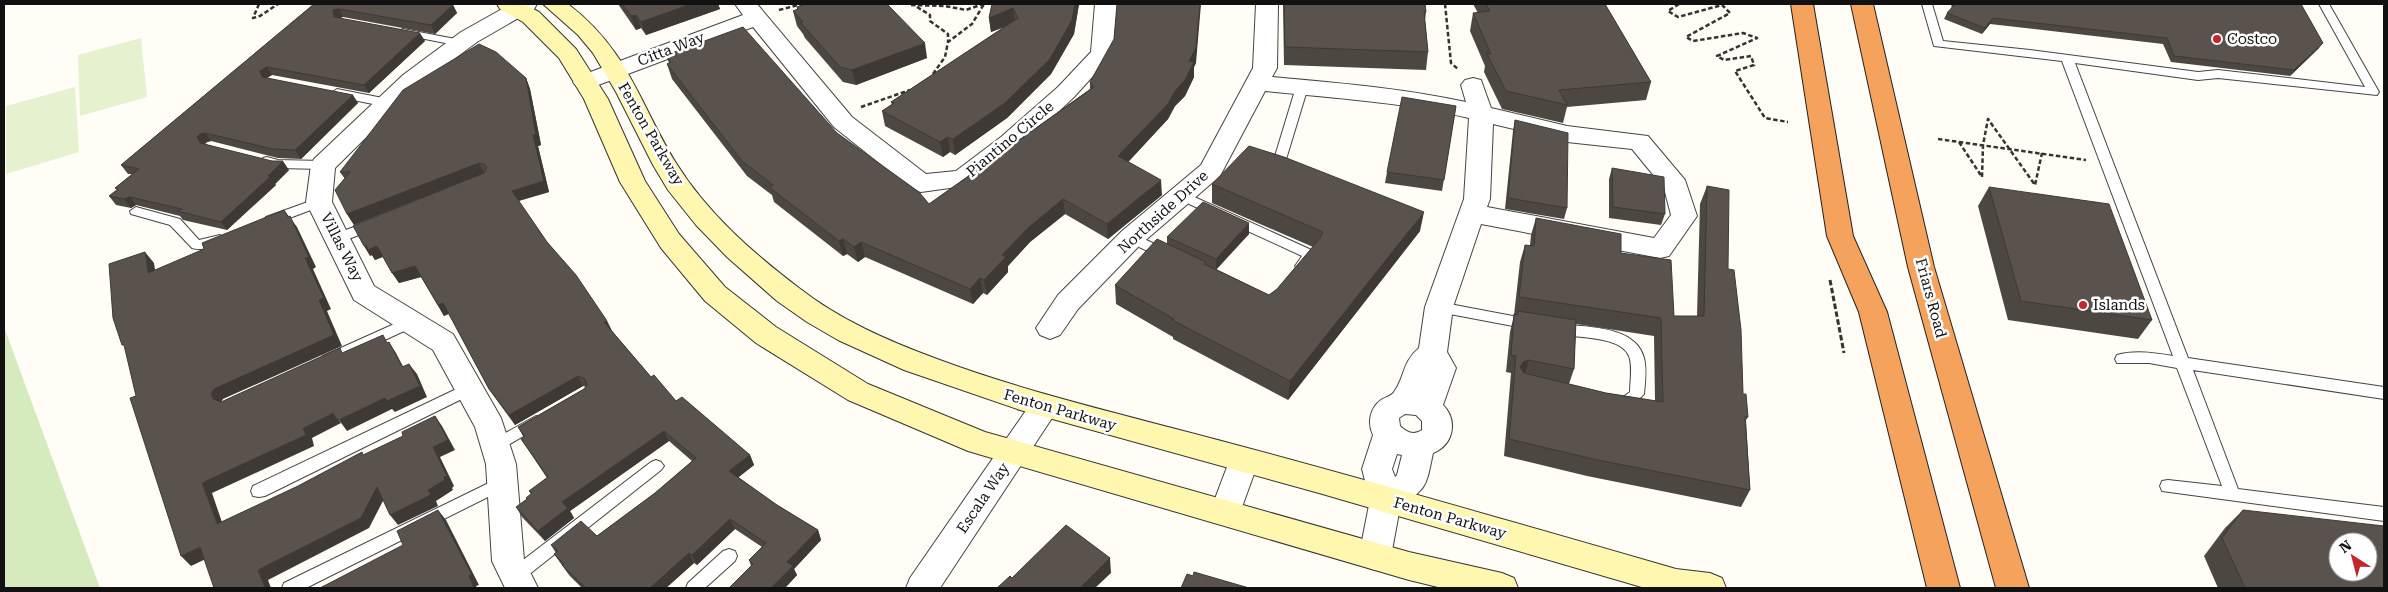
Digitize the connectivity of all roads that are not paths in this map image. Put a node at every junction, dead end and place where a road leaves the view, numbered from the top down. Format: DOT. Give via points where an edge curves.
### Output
graph roads {
  1 [pos="554,4"];
  2 [pos="1106,4"];
  3 [pos="1267,4"];
  4 [pos="1802,4"];
  5 [pos="1862,4"];
  6 [pos="1927,4"];
  7 [pos="2324,4"];
  8 [pos="517,5"];
  9 [pos="752,10"];
  10 [pos="392,30"];
  11 [pos="461,43"];
  12 [pos="2067,58"];
  13 [pos="615,71"];
  14 [pos="585,82"];
  15 [pos="1257,83"];
  16 [pos="1473,85"];
  17 [pos="1302,87"];
  18 [pos="320,90"];
  19 [pos="2378,94"];
  20 [pos="388,103"];
  21 [pos="1481,114"];
  22 [pos="259,159"];
  23 [pos="323,165"];
  24 [pos="1278,166"];
  25 [pos="1181,195"];
  26 [pos="319,202"];
  27 [pos="136,211"];
  28 [pos="1472,213"];
  29 [pos="384,220"];
  30 [pos="255,226"];
  31 [pos="228,237"];
  32 [pos="338,238"];
  33 [pos="1131,238"];
  34 [pos="1182,263"];
  35 [pos="1293,276"];
  36 [pos="1439,307"];
  37 [pos="412,321"];
  38 [pos="1050,328"];
  39 [pos="2122,359"];
  40 [pos="2183,363"];
  41 [pos="316,365"];
  42 [pos="469,389"];
  43 [pos="2384,393"];
  44 [pos="1599,401"];
  45 [pos="1416,405"];
  46 [pos="1044,407"];
  47 [pos="552,413"];
  48 [pos="1388,434"];
  49 [pos="496,445"];
  50 [pos="1420,446"];
  51 [pos="1014,451"];
  52 [pos="1244,460"];
  53 [pos="656,466"];
  54 [pos="503,482"];
  55 [pos="2168,486"];
  56 [pos="259,491"];
  57 [pos="2233,494"];
  58 [pos="1386,500"];
  59 [pos="1226,512"];
  60 [pos="2382,518"];
  61 [pos="729,556"];
  62 [pos="1375,556"];
  63 [pos="519,581"];
  64 [pos="290,588"];
  65 [pos="694,588"];
  66 [pos="922,588"];
  67 [pos="1502,588"];
  68 [pos="1710,588"];
  69 [pos="1944,588"];
  70 [pos="2013,588"];
  1 -- 13 [label="street, Fenton Parkway" via="601,47"];
  2 -- 9 [label="street, Piantino Circle" via="1102,54 1066,92 1010,143 962,179 921,183 842,122"];
  3 -- 15 [label="street, Northside Drive" via="1265,68"];
  4 -- 69 [label="highway" via="1840,236 1873,312"];
  5 -- 70 [label="highway, Friars Road" via="1921,268"];
  6 -- 12 [label="lane" via="1938,44"];
  7 -- 19 [label="lane"];
  8 -- 11 [label="street"];
  8 -- 14 [label="street, Fenton Parkway" via="568,54"];
  9 -- 13 [label="street, Citta Way"];
  10 -- 11 [label="lane"];
  11 -- 20 [label="street" via="411,80"];
  12 -- 19 [label="lane" via="2198,76 2218,74"];
  12 -- 40 [label="lane"];
  13 -- 14 [label="street, Citta Way"];
  13 -- 46 [label="street, Fenton Parkway" via="665,165 693,205 730,246 789,296 833,326 888,351 961,380"];
  14 -- 51 [label="street, Fenton Parkway" via="596,99 633,182 670,241 715,294 766,335 858,392 979,442"];
  15 -- 17 [label="street"];
  15 -- 25 [label="street, Northside Drive" via="1211,170"];
  16 -- 21 [label="street"];
  17 -- 21 [label="street" via="1436,103"];
  17 -- 24 [label="lane"];
  18 -- 20 [label="lane"];
  20 -- 23 [label="street"];
  21 -- 28 [label="street" via="1477,199"];
  21 -- 28 [label="street" via="1567,134 1639,142 1676,186 1684,216 1660,249"];
  22 -- 23 [label="lane" via="278,164"];
  23 -- 26 [label="street, Villas Way"];
  25 -- 33 [label="street, Northside Drive"];
  25 -- 35 [label="lane" via="1311,255"];
  26 -- 30 [label="lane"];
  26 -- 32 [label="street, Villas Way"];
  27 -- 31 [label="lane" via="175,222 197,245"];
  28 -- 36 [label="street"];
  29 -- 32 [label="lane"];
  32 -- 37 [label="street, Villas Way" via="364,293"];
  33 -- 34 [label="lane"];
  33 -- 38 [label="street, Northside Drive" via="1068,302"];
  36 -- 44 [label="lane" via="1615,338 1630,344 1637,356 1637,394 1626,403"];
  36 -- 45 [label="street" via="1433,354 1442,368"];
  37 -- 41 [label="lane"];
  37 -- 42 [label="street, Villas Way" via="443,342"];
  39 -- 40 [label="lane" via="2149,358"];
  40 -- 43 [label="lane"];
  40 -- 57 [label="lane"];
  42 -- 49 [label="street, Villas Way" via="490,426"];
  42 -- 56 [label="lane"];
  45 -- 48 [label="street" via="1397,404 1385,414 1384,428"];
  45 -- 50 [label="street" via="1436,417 1438,432 1435,438"];
  46 -- 51 [label="street, Escala Way"];
  46 -- 52 [label="street, Fenton Parkway"];
  47 -- 49 [label="lane"];
  48 -- 50 [label="street" via="1402,444"];
  48 -- 58 [label="street" via="1377,469"];
  49 -- 54 [label="street, Villas Way"];
  50 -- 58 [label="street" via="1410,482"];
  51 -- 59 [label="street, Fenton Parkway"];
  51 -- 66 [label="street, Escala Way"];
  52 -- 58 [label="street, Fenton Parkway"];
  52 -- 59 [label="street"];
  53 -- 63 [label="lane"];
  54 -- 63 [label="street, Villas Way" via="508,561"];
  54 -- 64 [label="lane"];
  55 -- 57 [label="lane"];
  57 -- 60 [label="lane"];
  58 -- 62 [label="street"];
  58 -- 68 [label="street, Fenton Parkway" via="1676,583"];
  59 -- 62 [label="street, Fenton Parkway"];
  61 -- 65 [label="lane"];
  62 -- 67 [label="street, Fenton Parkway"];
}
